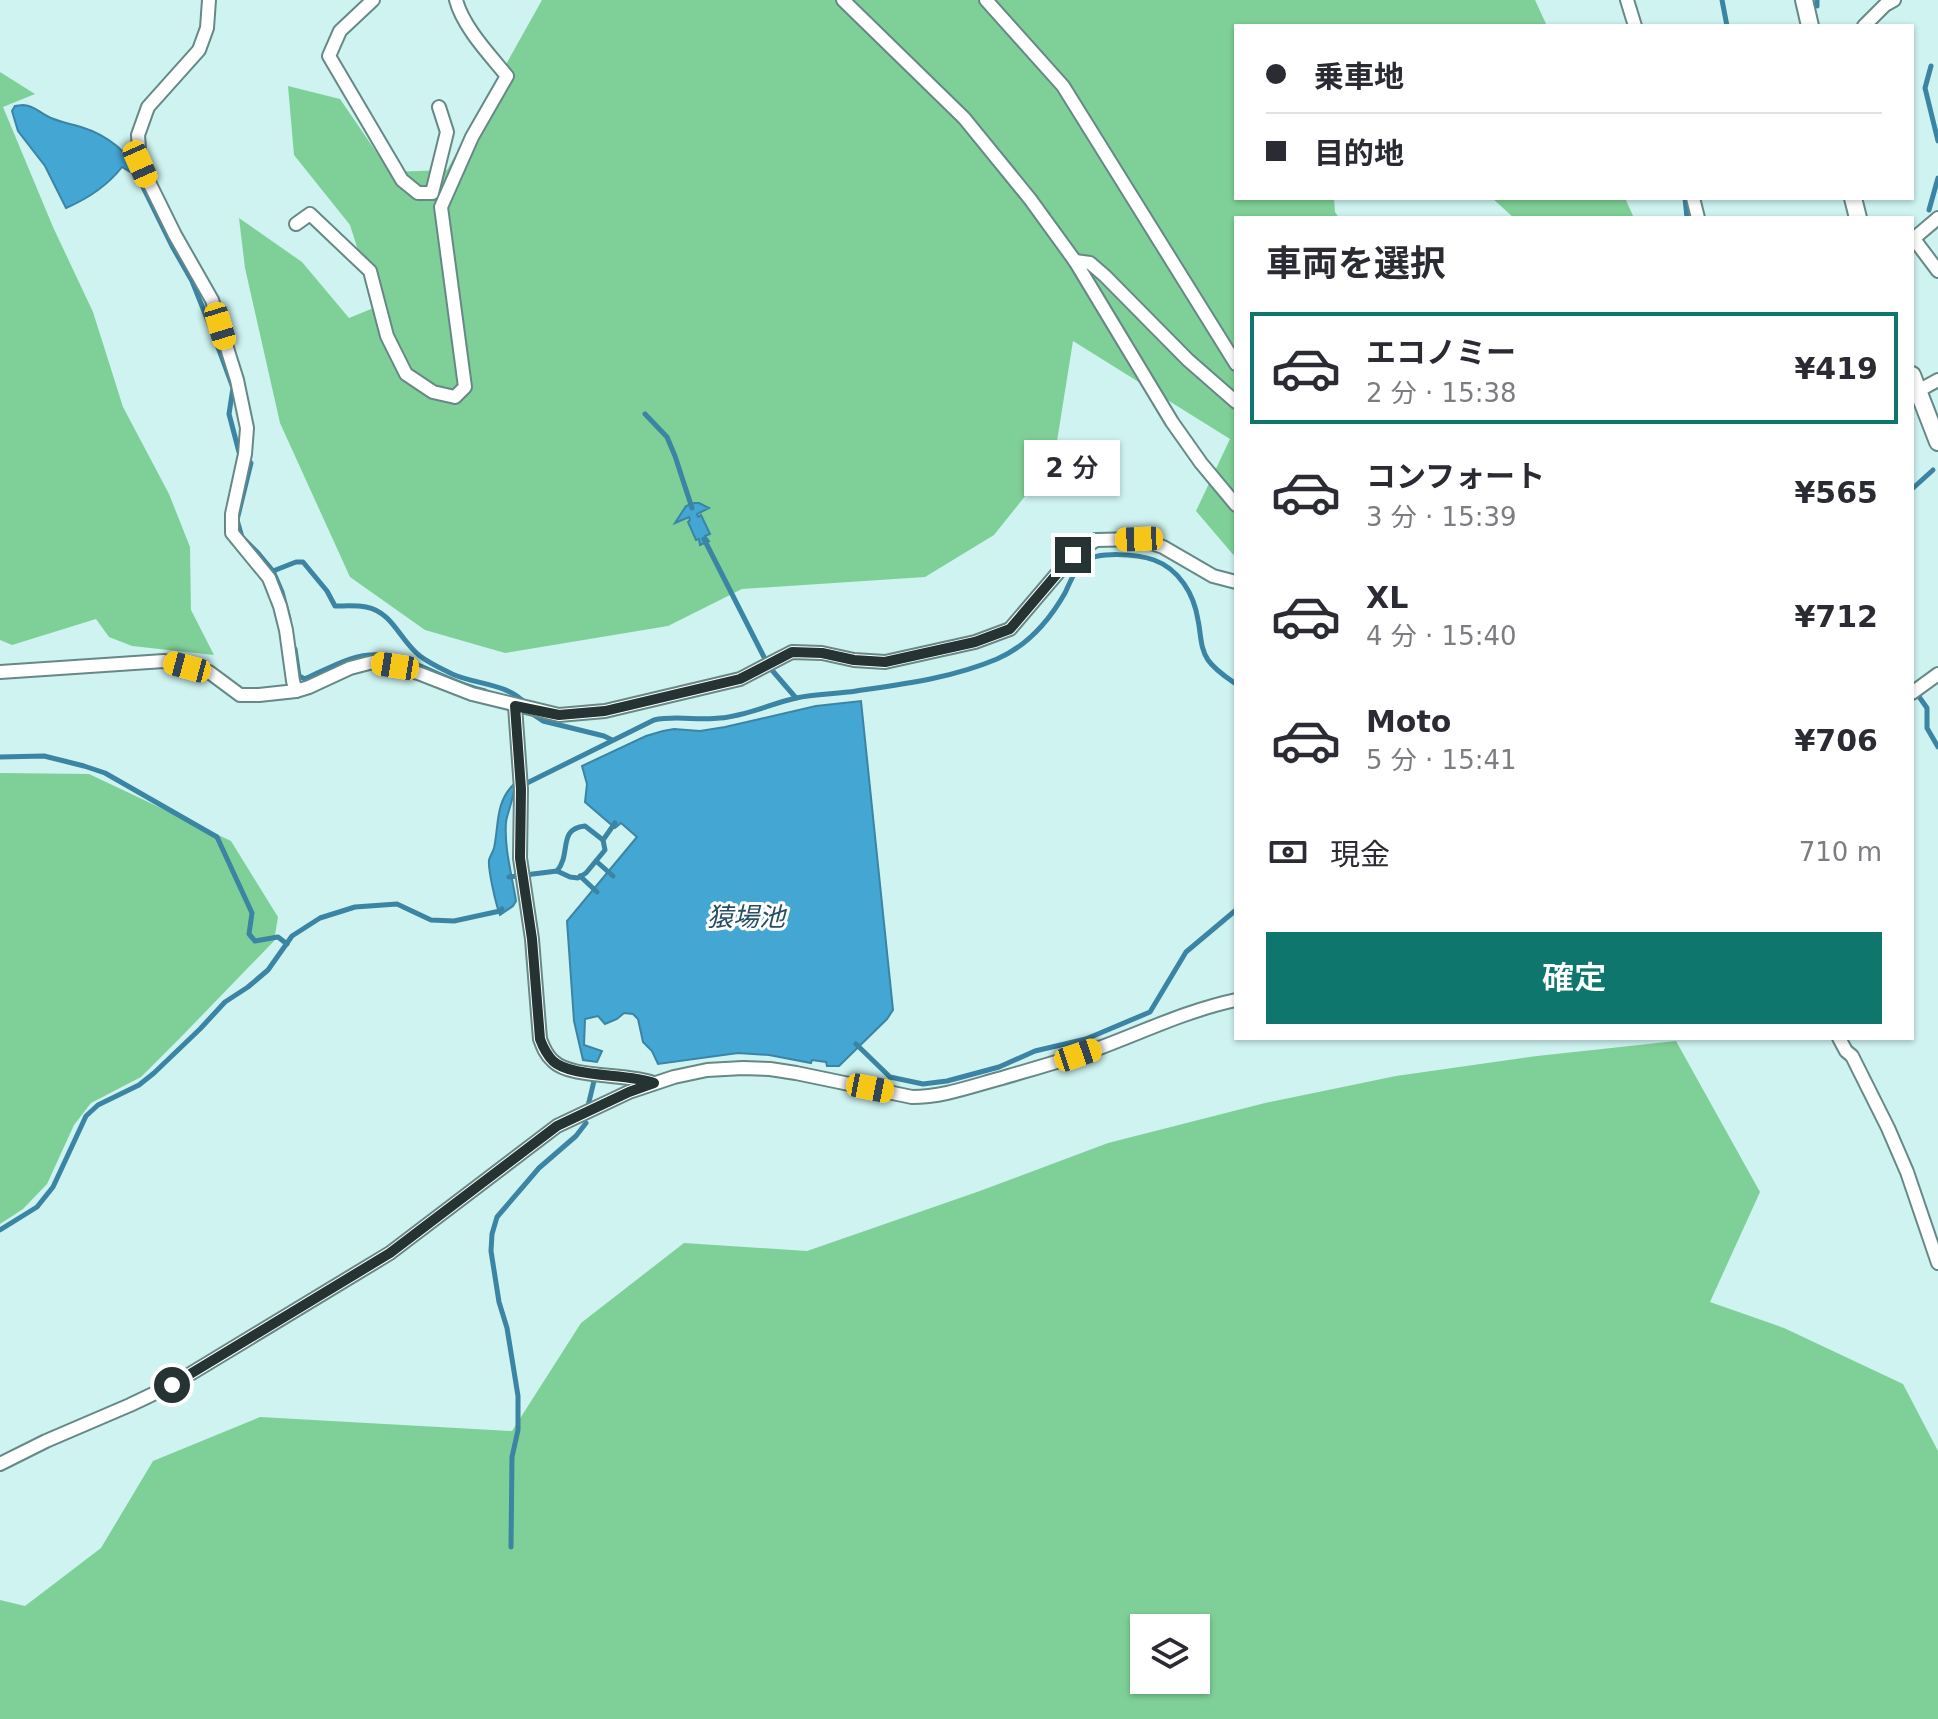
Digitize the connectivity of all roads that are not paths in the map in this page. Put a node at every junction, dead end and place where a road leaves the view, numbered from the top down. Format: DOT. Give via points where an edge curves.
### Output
graph roads {
  1 [pos="209,0"];
  2 [pos="373,0"];
  3 [pos="456,0"];
  4 [pos="843,0"];
  5 [pos="986,0"];
  6 [pos="1627,0"];
  7 [pos="1804,0"];
  8 [pos="1894,0"];
  9 [pos="1634,24"];
  10 [pos="1810,24"];
  11 [pos="1866,24"];
  12 [pos="439,107"];
  13 [pos="1938,218"];
  14 [pos="296,224"];
  15 [pos="1914,238"];
  16 [pos="1914,240"];
  17 [pos="1075,261"];
  18 [pos="1938,271"];
  19 [pos="1234,361"];
  20 [pos="1938,380"];
  21 [pos="1915,383"];
  22 [pos="1234,400"];
  23 [pos="1938,442"];
  24 [pos="1234,503"];
  25 [pos="1234,581"];
  26 [pos="0,672"];
  27 [pos="1938,674"];
  28 [pos="1916,690"];
  29 [pos="296,691"];
  30 [pos="524,708"];
  31 [pos="1234,1000"];
  32 [pos="1840,1040"];
  33 [pos="654,1083"];
  34 [pos="1938,1263"];
  35 [pos="0,1464"];
  1 -- 29 [label="street" via="199,50 148,107 138,135 140,164 212,300 237,380 247,428 232,533 269,578 286,630"];
  2 -- 12 [label="street" via="340,31 329,56 402,180 418,193 432,193 447,132"];
  3 -- 14 [label="street" via="477,39 507,76 441,207 465,387 455,397 433,392 406,374 387,336 370,271 310,214"];
  4 -- 17 [label="street" via="964,118"];
  5 -- 19 [label="street" via="1063,86"];
  6 -- 9 [label="street"];
  7 -- 10 [label="street"];
  8 -- 11 [label="street"];
  13 -- 15 [label="street"];
  16 -- 18 [label="street"];
  17 -- 22 [label="street" via="1090,263 1105,276"];
  17 -- 24 [label="street" via="1172,422"];
  20 -- 21 [label="street"];
  21 -- 23 [label="street"];
  25 -- 30 [label="street" via="1139,539 1096,540 1073,555 1010,629 975,642 885,662 792,652 740,679 605,711 559,715"];
  26 -- 29 [label="street" via="164,661 209,672 240,695"];
  27 -- 28 [label="street"];
  29 -- 30 [label="street" via="373,662"];
  30 -- 33 [label="street" via="520,858 544,1049 562,1067"];
  31 -- 33 [label="street" via="1053,1063 928,1097 770,1069 707,1070"];
  32 -- 34 [label="street" via="1888,1128"];
  33 -- 35 [label="street" via="557,1126 390,1253 172,1385"];
}
